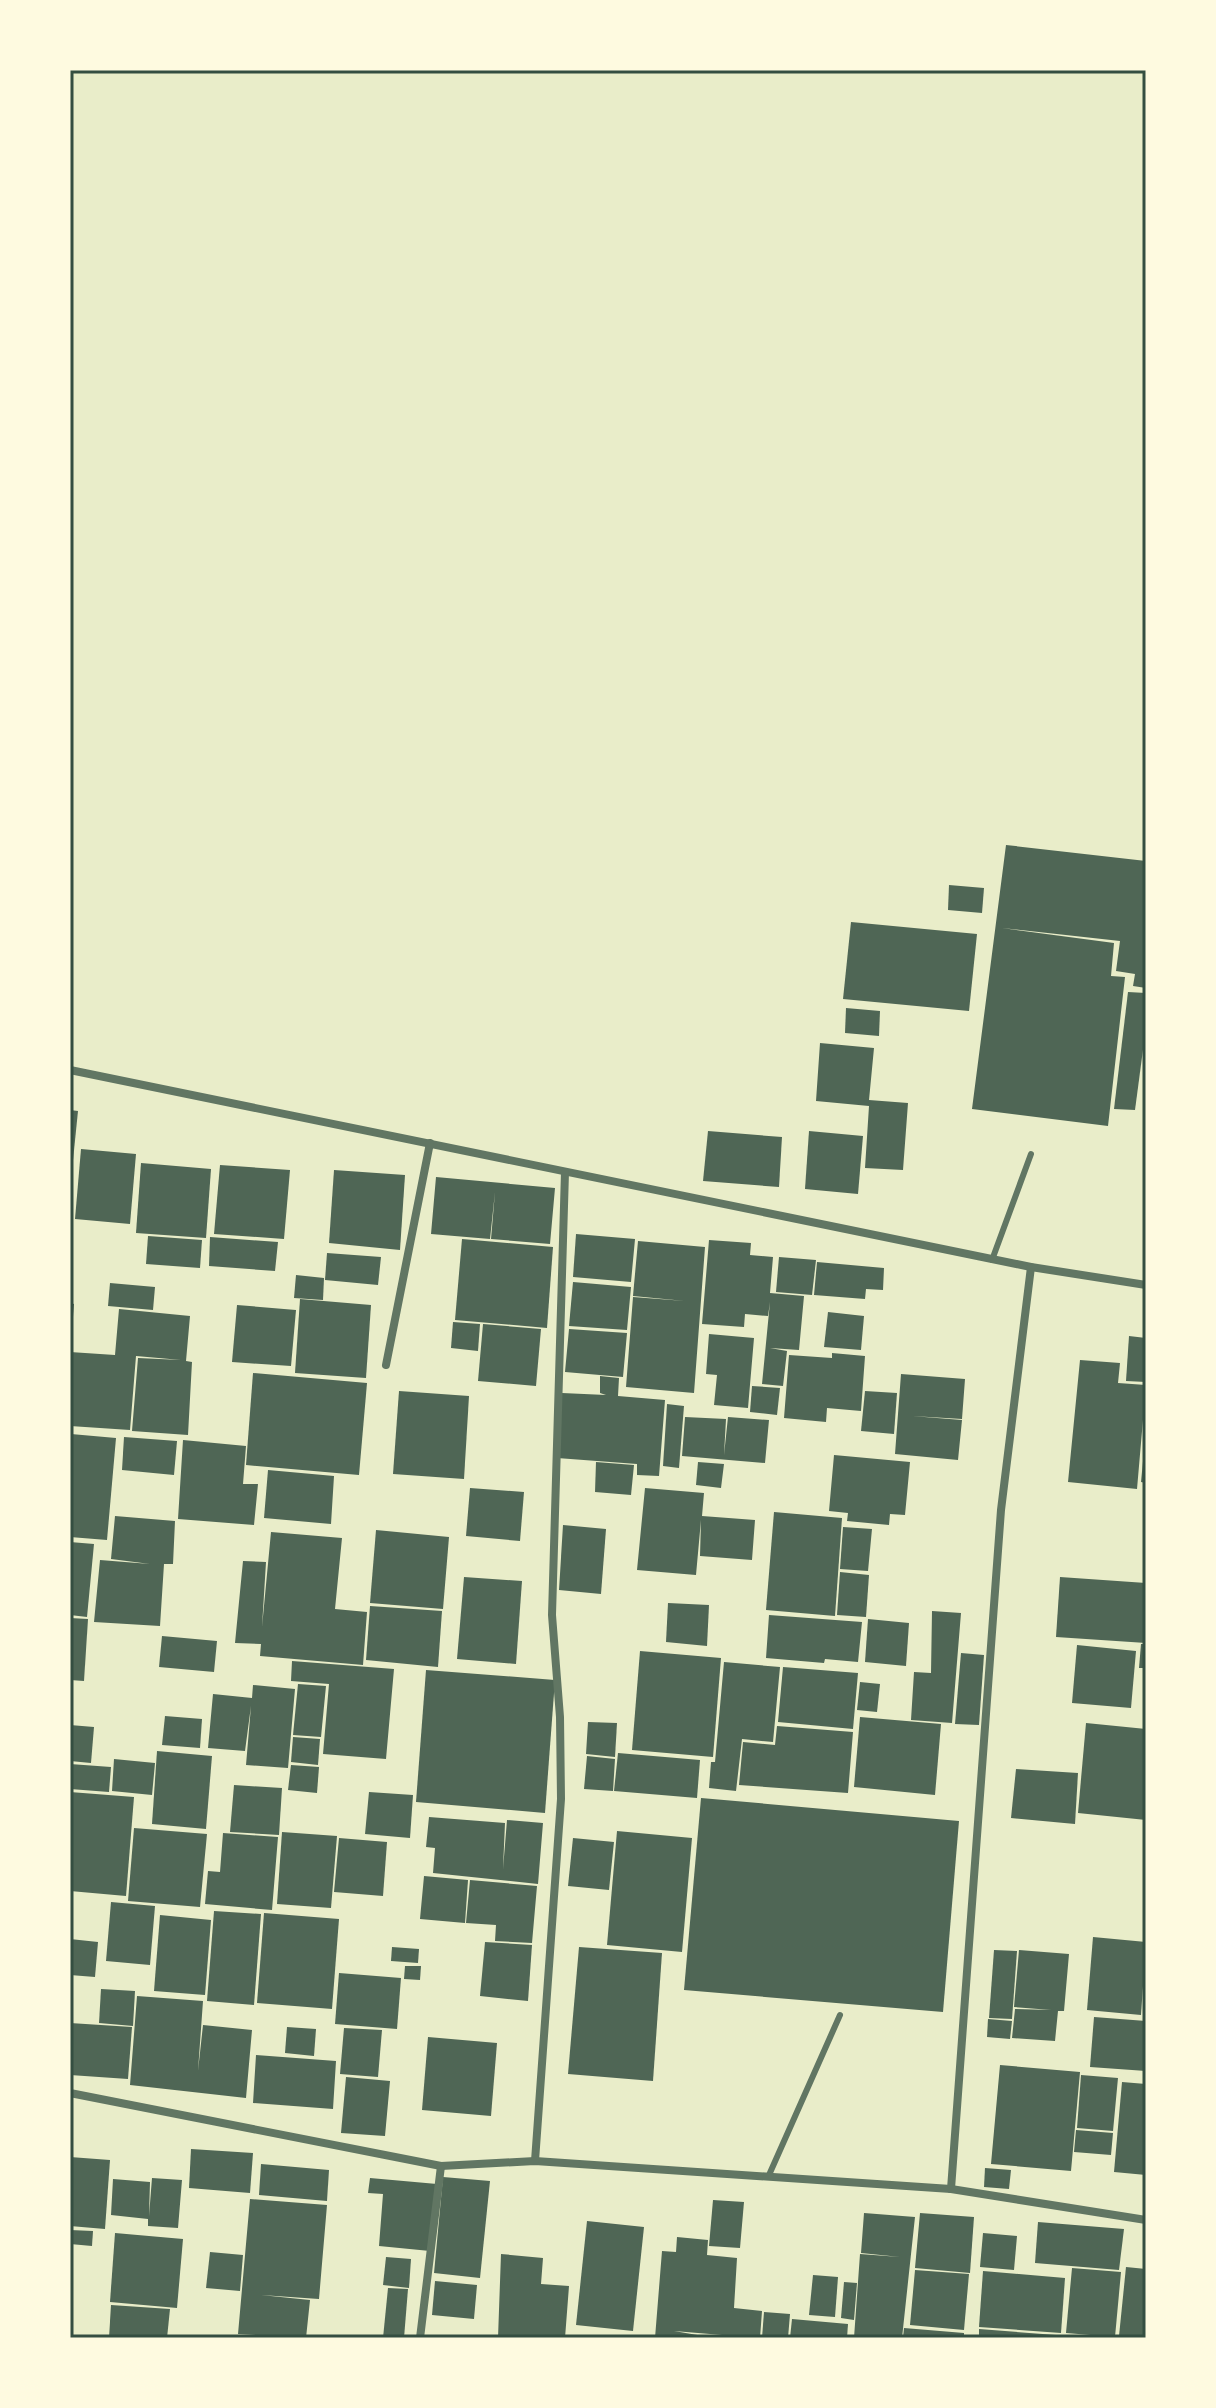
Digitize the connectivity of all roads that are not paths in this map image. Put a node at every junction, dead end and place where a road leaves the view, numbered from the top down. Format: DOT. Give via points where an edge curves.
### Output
graph roads {
  1 [pos="70,1070"];
  2 [pos="430,1143"];
  3 [pos="1031,1154"];
  4 [pos="565,1172"];
  5 [pos="992,1260"];
  6 [pos="1031,1267"];
  7 [pos="1146,1285"];
  8 [pos="386,1365"];
  9 [pos="840,2015"];
  10 [pos="70,2093"];
  11 [pos="535,2161"];
  12 [pos="441,2166"];
  13 [pos="769,2175"];
  14 [pos="951,2189"];
  15 [pos="1146,2220"];
  16 [pos="420,2338"];
  1 -- 2 [label="street"];
  2 -- 4 [label="street"];
  2 -- 8 [label="street"];
  3 -- 5 [label="lane"];
  4 -- 5 [label="street"];
  4 -- 11 [label="street" via="552,1615 561,1799"];
  5 -- 6 [label="street"];
  6 -- 7 [label="street"];
  6 -- 14 [label="street" via="1001,1510"];
  9 -- 13 [label="lane"];
  10 -- 12 [label="street"];
  11 -- 12 [label="street"];
  11 -- 13 [label="street"];
  12 -- 16 [label="street"];
  13 -- 14 [label="street"];
  14 -- 15 [label="street"];
}
